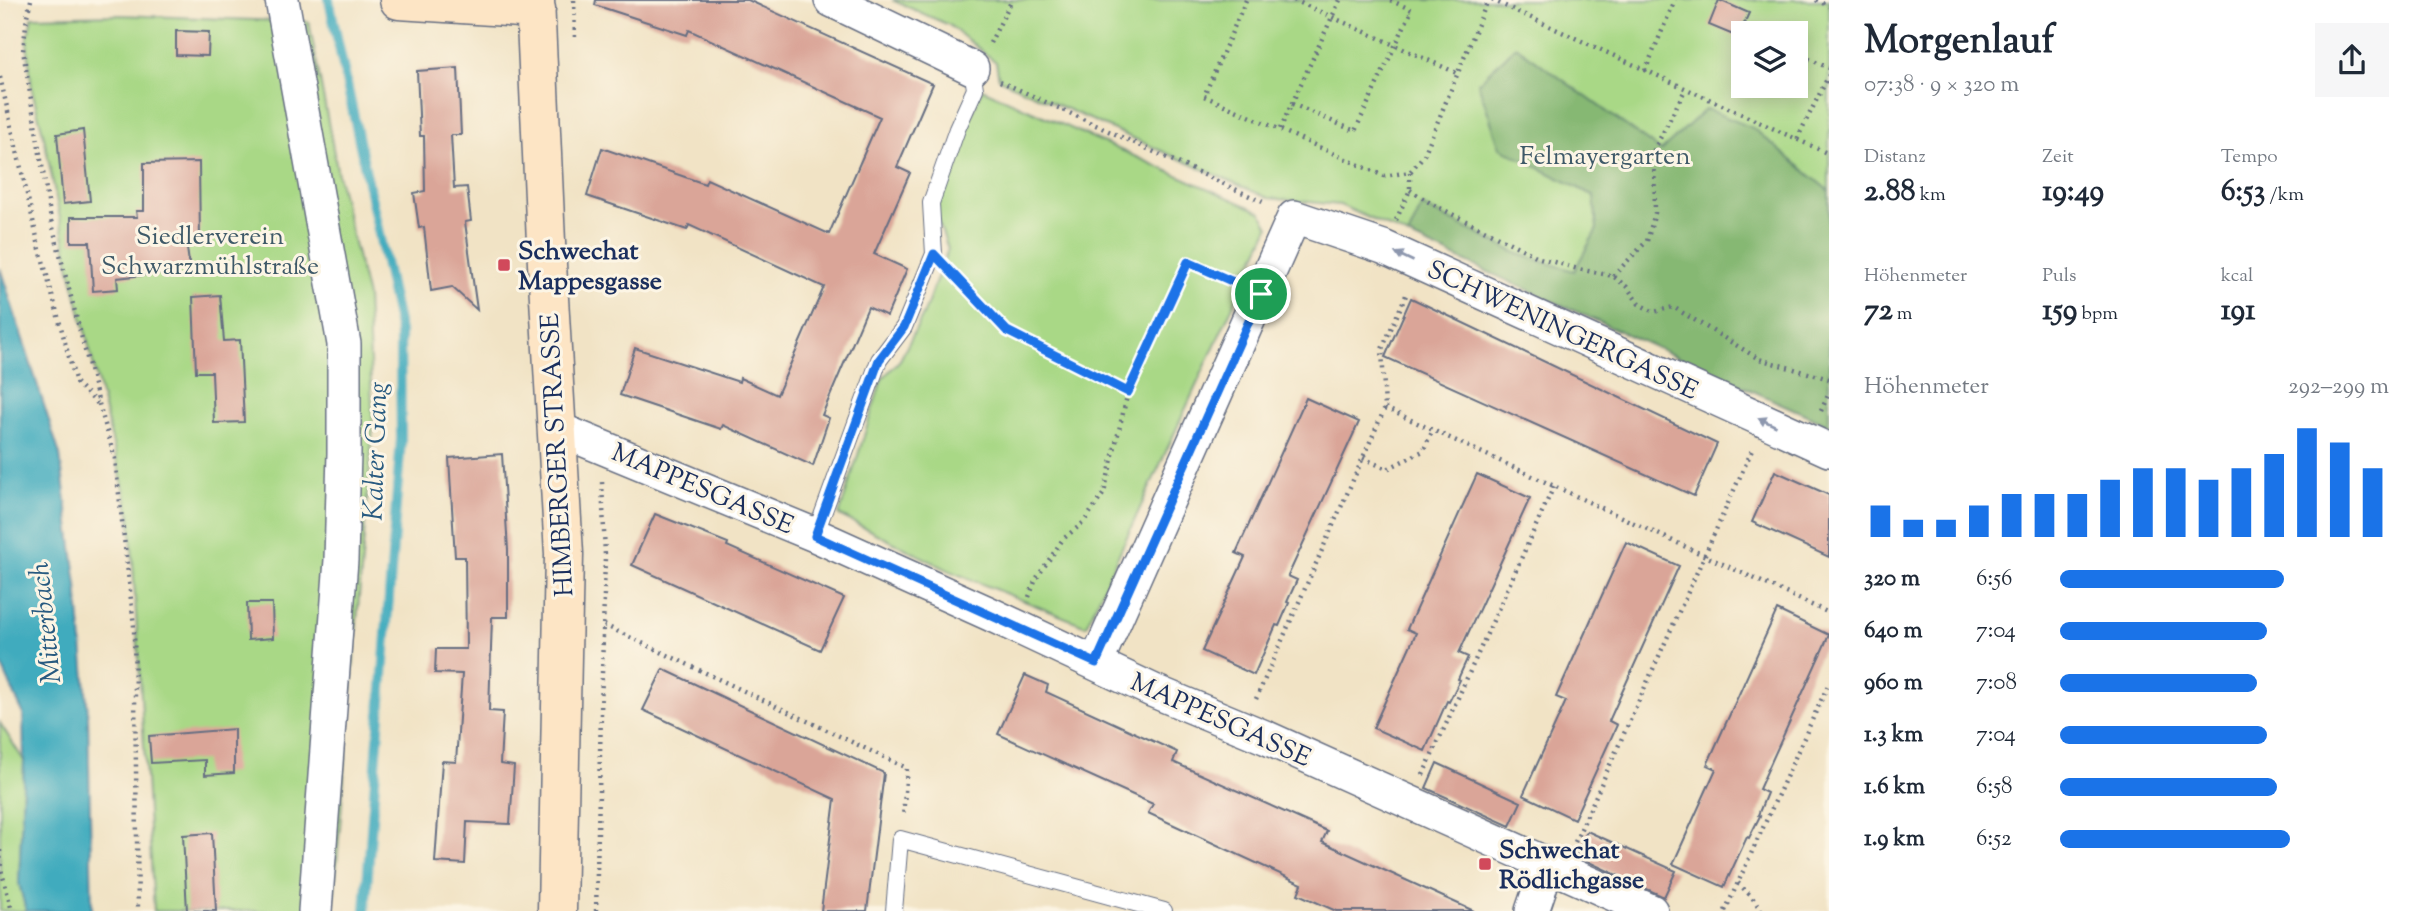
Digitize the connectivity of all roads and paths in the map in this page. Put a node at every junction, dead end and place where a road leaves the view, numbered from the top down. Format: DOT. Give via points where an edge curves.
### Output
graph roads {
  1 [pos="31,0"];
  2 [pos="282,0"];
  3 [pos="399,0"];
  4 [pos="831,0"];
  5 [pos="1012,0"];
  6 [pos="1246,0"];
  7 [pos="1294,0"];
  8 [pos="1340,0"];
  9 [pos="1390,0"];
  10 [pos="1490,0"];
  11 [pos="1675,0"];
  12 [pos="1816,0"];
  13 [pos="535,4"];
  14 [pos="1829,6"];
  15 [pos="1331,17"];
  16 [pos="1394,46"];
  17 [pos="1808,58"];
  18 [pos="972,68"];
  19 [pos="1829,68"];
  20 [pos="1645,71"];
  21 [pos="1459,74"];
  22 [pos="1829,75"];
  23 [pos="0,77"];
  24 [pos="1685,90"];
  25 [pos="1292,104"];
  26 [pos="1280,130"];
  27 [pos="1797,139"];
  28 [pos="1829,155"];
  29 [pos="1410,172"];
  30 [pos="1410,190"];
  31 [pos="1294,217"];
  32 [pos="1383,247"];
  33 [pos="934,254"];
  34 [pos="1419,264"];
  35 [pos="1613,276"];
  36 [pos="1261,294"];
  37 [pos="1829,379"];
  38 [pos="1128,392"];
  39 [pos="99,404"];
  40 [pos="1385,408"];
  41 [pos="1765,422"];
  42 [pos="558,429"];
  43 [pos="1433,430"];
  44 [pos="1829,450"];
  45 [pos="1363,458"];
  46 [pos="1554,486"];
  47 [pos="815,536"];
  48 [pos="1704,555"];
  49 [pos="1027,601"];
  50 [pos="1829,613"];
  51 [pos="604,625"];
  52 [pos="1096,663"];
  53 [pos="1829,683"];
  54 [pos="1254,704"];
  55 [pos="1422,778"];
  56 [pos="900,839"];
  57 [pos="0,850"];
  58 [pos="1561,855"];
  59 [pos="1738,883"];
  60 [pos="12,911"];
  61 [pos="138,911"];
  62 [pos="315,911"];
  63 [pos="557,911"];
  64 [pos="894,911"];
  65 [pos="1164,911"];
  66 [pos="1532,911"];
  67 [pos="1651,911"];
  68 [pos="1725,911"];
  69 [pos="1761,911"];
  1 -- 39 [label="path" via="23,51 51,220"];
  2 -- 62 [label="street" via="344,344 341,559"];
  3 -- 13 [label="main road"];
  4 -- 18 [label="street"];
  5 -- 18 [label="path"];
  6 -- 26 [label="path" via="1204,96"];
  7 -- 15 [label="path"];
  8 -- 15 [label="path"];
  9 -- 16 [label="path" via="1412,10"];
  10 -- 20 [label="path"];
  10 -- 21 [label="path"];
  11 -- 20 [label="path"];
  12 -- 14 [label="path"];
  13 -- 42 [label="main road, HIMBERGER STRASSE"];
  15 -- 16 [label="path"];
  15 -- 25 [label="path"];
  16 -- 21 [label="path"];
  16 -- 25 [label="path" via="1354,131"];
  17 -- 19 [label="path"];
  18 -- 31 [label="path"];
  18 -- 33 [label="lane" via="975,89 931,203"];
  20 -- 24 [label="path"];
  21 -- 29 [label="path" via="1424,155"];
  22 -- 27 [label="path"];
  23 -- 39 [label="path" via="76,383"];
  24 -- 27 [label="path"];
  24 -- 35 [label="path" via="1654,150 1655,214 1647,241"];
  25 -- 26 [label="path"];
  26 -- 29 [label="path" via="1384,176"];
  27 -- 28 [label="path"];
  29 -- 30 [label="path"];
  30 -- 32 [label="path"];
  30 -- 35 [label="path" via="1540,258"];
  31 -- 32 [label="street, SCHWENINGERGASSE"];
  31 -- 36 [label="street"];
  34 -- 32 [label="street, SCHWENINGERGASSE, one-way"];
  33 -- 38 [label="path" via="1007,331"];
  33 -- 47 [label="lane" via="904,327 879,360"];
  34 -- 40 [label="path" via="1381,349"];
  34 -- 41 [label="street, SCHWENINGERGASSE"];
  35 -- 37 [label="path" via="1639,304 1654,312 1673,307 1759,359"];
  36 -- 38 [label="path" via="1188,262"];
  36 -- 52 [label="street"];
  38 -- 49 [label="path" via="1104,493 1083,523 1063,539"];
  39 -- 61 [label="path" via="116,459 134,626"];
  40 -- 43 [label="path"];
  40 -- 45 [label="path"];
  44 -- 41 [label="street, SCHWENINGERGASSE, one-way"];
  41 -- 48 [label="path"];
  42 -- 47 [label="street, MAPPESGASSE"];
  42 -- 63 [label="main road, HIMBERGER STRASSE" via="564,554"];
  43 -- 45 [label="path" via="1423,451 1387,469"];
  43 -- 46 [label="path"];
  45 -- 54 [label="path"];
  46 -- 48 [label="path"];
  46 -- 55 [label="path"];
  47 -- 52 [label="street, MAPPESGASSE"];
  48 -- 50 [label="path"];
  48 -- 58 [label="path"];
  51 -- 56 [label="path" via="907,768"];
  52 -- 58 [label="street, MAPPESGASSE" via="1267,738"];
  53 -- 59 [label="path"];
  56 -- 64 [label="lane"];
  56 -- 65 [label="lane"];
  57 -- 60 [label="path"];
  58 -- 66 [label="street"];
  58 -- 67 [label="street, MAPPESGASSE"];
  59 -- 68 [label="path"];
  59 -- 69 [label="path"];
}
